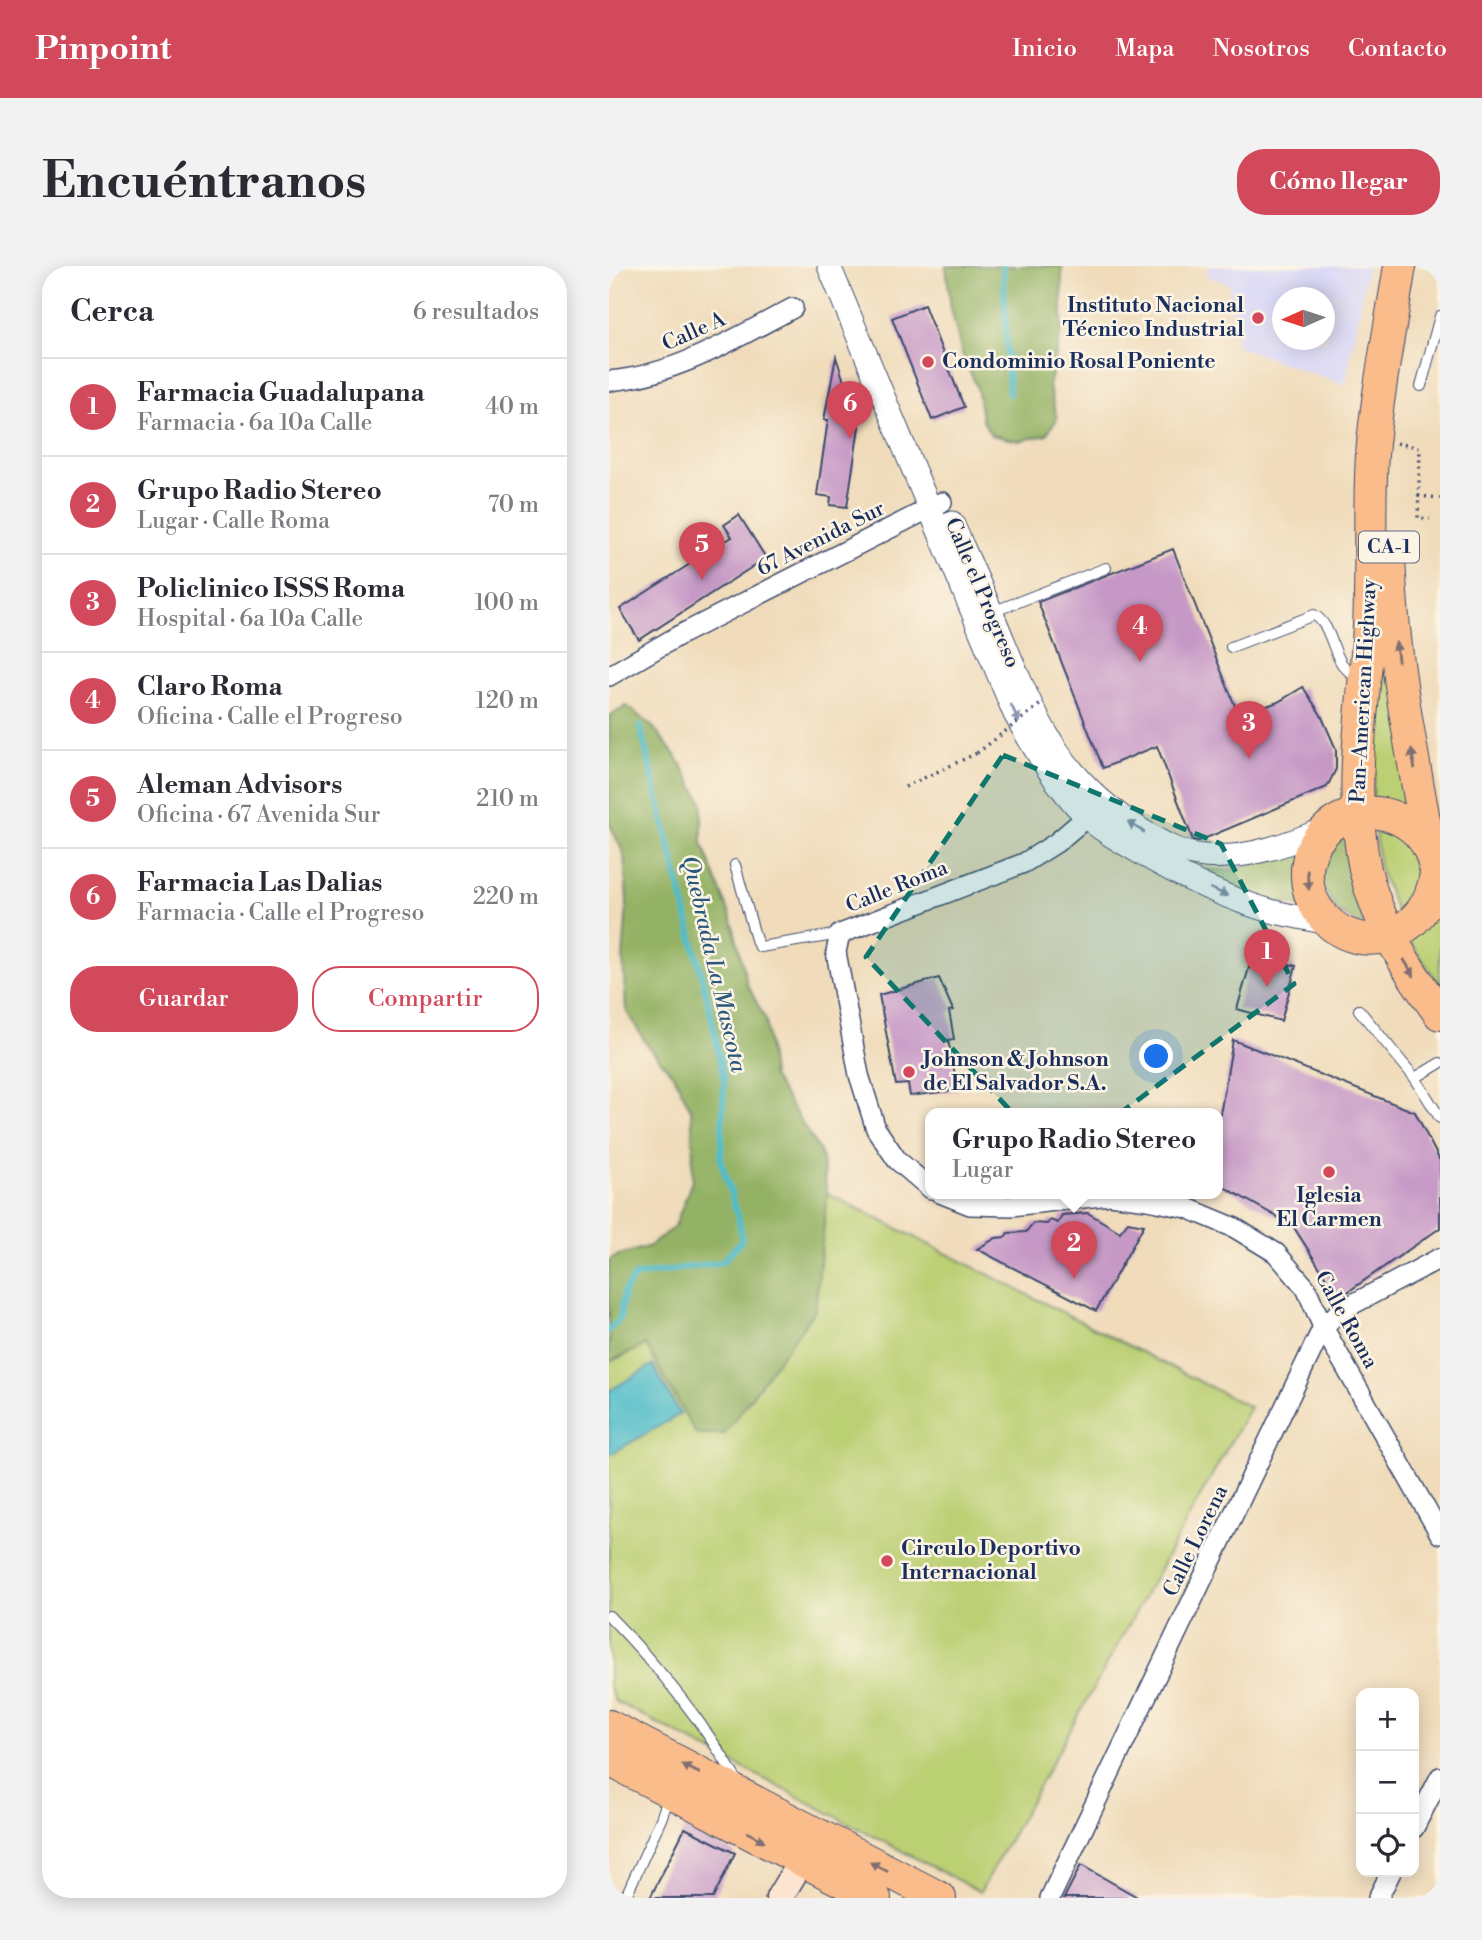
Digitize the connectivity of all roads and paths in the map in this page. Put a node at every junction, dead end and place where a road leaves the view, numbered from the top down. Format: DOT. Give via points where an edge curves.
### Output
graph roads {
  1 [pos="829,266"];
  2 [pos="843,266"];
  3 [pos="1400,266"];
  4 [pos="1416,266"];
  5 [pos="793,308"];
  6 [pos="1440,316"];
  7 [pos="609,381"];
  8 [pos="1421,386"];
  9 [pos="1390,442"];
  10 [pos="1418,496"];
  11 [pos="1440,498"];
  12 [pos="936,506"];
  13 [pos="1430,519"];
  14 [pos="1106,568"];
  15 [pos="991,613"];
  16 [pos="1231,647"];
  17 [pos="609,676"];
  18 [pos="1364,686"];
  19 [pos="1041,704"];
  20 [pos="905,788"];
  21 [pos="1095,811"];
  22 [pos="1358,812"];
  23 [pos="1327,828"];
  24 [pos="735,865"];
  25 [pos="1435,869"];
  26 [pos="1328,923"];
  27 [pos="840,934"];
  28 [pos="1391,936"];
  29 [pos="1359,1010"];
  30 [pos="1440,1014"];
  31 [pos="1440,1063"];
  32 [pos="1415,1077"];
  33 [pos="1440,1118"];
  34 [pos="925,1185"];
  35 [pos="955,1199"];
  36 [pos="1074,1199"];
  37 [pos="1141,1199"];
  38 [pos="1440,1258"];
  39 [pos="1323,1327"];
  40 [pos="1440,1534"];
  41 [pos="609,1616"];
  42 [pos="609,1726"];
  43 [pos="609,1760"];
  44 [pos="1440,1777"];
  45 [pos="671,1792"];
  46 [pos="747,1798"];
  47 [pos="1419,1818"];
  48 [pos="809,1848"];
  49 [pos="1388,1877"];
  50 [pos="625,1898"];
  51 [pos="779,1898"];
  52 [pos="875,1898"];
  53 [pos="940,1898"];
  54 [pos="1050,1898"];
  55 [pos="1378,1898"];
  1 -- 12 [label="street, Calle el Progreso"];
  2 -- 12 [label="street, Calle el Progreso"];
  3 -- 18 [label="highway, Pan-American Highway / CA-1" via="1372,456"];
  4 -- 9 [label="highway, Pan-American Highway / CA-1" via="1396,374"];
  5 -- 7 [label="street, Calle A" via="675,367"];
  6 -- 8 [label="lane"];
  9 -- 10 [label="path" via="1420,447"];
  25 -- 9 [label="highway, Pan-American Highway / CA-1, one-way" via="1406,720 1394,624 1389,559"];
  10 -- 11 [label="path"];
  10 -- 13 [label="path" via="1418,518"];
  12 -- 15 [label="street, Calle el Progreso"];
  12 -- 17 [label="street, 67 Avenida Sur" via="678,636"];
  12 -- 21 [label="street, Calle el Progreso, one-way" via="1015,714 1061,789"];
  14 -- 15 [label="lane"];
  15 -- 21 [label="street, Calle el Progreso" via="1049,741"];
  16 -- 18 [label="lane" via="1314,615 1323,623 1342,663"];
  18 -- 22 [label="highway, Pan-American Highway / CA-1"];
  19 -- 20 [label="path, bridge" via="977,753"];
  23 -- 21 [label="street, Calle el Progreso, one-way" via="1247,855 1198,856"];
  21 -- 26 [label="street, Calle el Progreso, one-way" via="1110,835 1223,894"];
  21 -- 27 [label="street, Calle Roma" via="1024,863"];
  22 -- 23 [label="highway"];
  22 -- 25 [label="highway" via="1386,814 1411,826"];
  22 -- 28 [label="highway, Pan-American Highway / CA-1" via="1366,872"];
  23 -- 26 [label="highway, one-way" via="1314,845 1307,876 1315,907"];
  24 -- 27 [label="lane" via="760,947"];
  25 -- 28 [label="highway, CA-1" via="1426,906 1411,924"];
  26 -- 28 [label="highway" via="1359,938"];
  27 -- 34 [label="street, Calle Roma" via="837,952 859,1075 876,1129 897,1160"];
  28 -- 30 [label="highway, Pan-American Highway / CA-1, one-way"];
  29 -- 32 [label="lane"];
  31 -- 32 [label="lane"];
  32 -- 33 [label="lane"];
  35 -- 36 [label="street, Calle Roma" via="970,1205 1010,1206"];
  37 -- 39 [label="street, Calle Roma" via="1187,1208 1276,1253 1306,1288"];
  38 -- 39 [label="street, Calle Lorena" via="1340,1311"];
  39 -- 40 [label="street, Calle Roma"];
  39 -- 54 [label="street, Calle Lorena"];
  41 -- 46 [label="lane" via="702,1722"];
  46 -- 42 [label="highway, one-way"];
  43 -- 45 [label="highway"];
  44 -- 47 [label="street"];
  45 -- 48 [label="highway, one-way"];
  45 -- 50 [label="lane"];
  46 -- 48 [label="highway"];
  48 -- 51 [label="main road"];
  48 -- 52 [label="highway"];
  53 -- 48 [label="highway, one-way"];
  49 -- 55 [label="street"];
}
